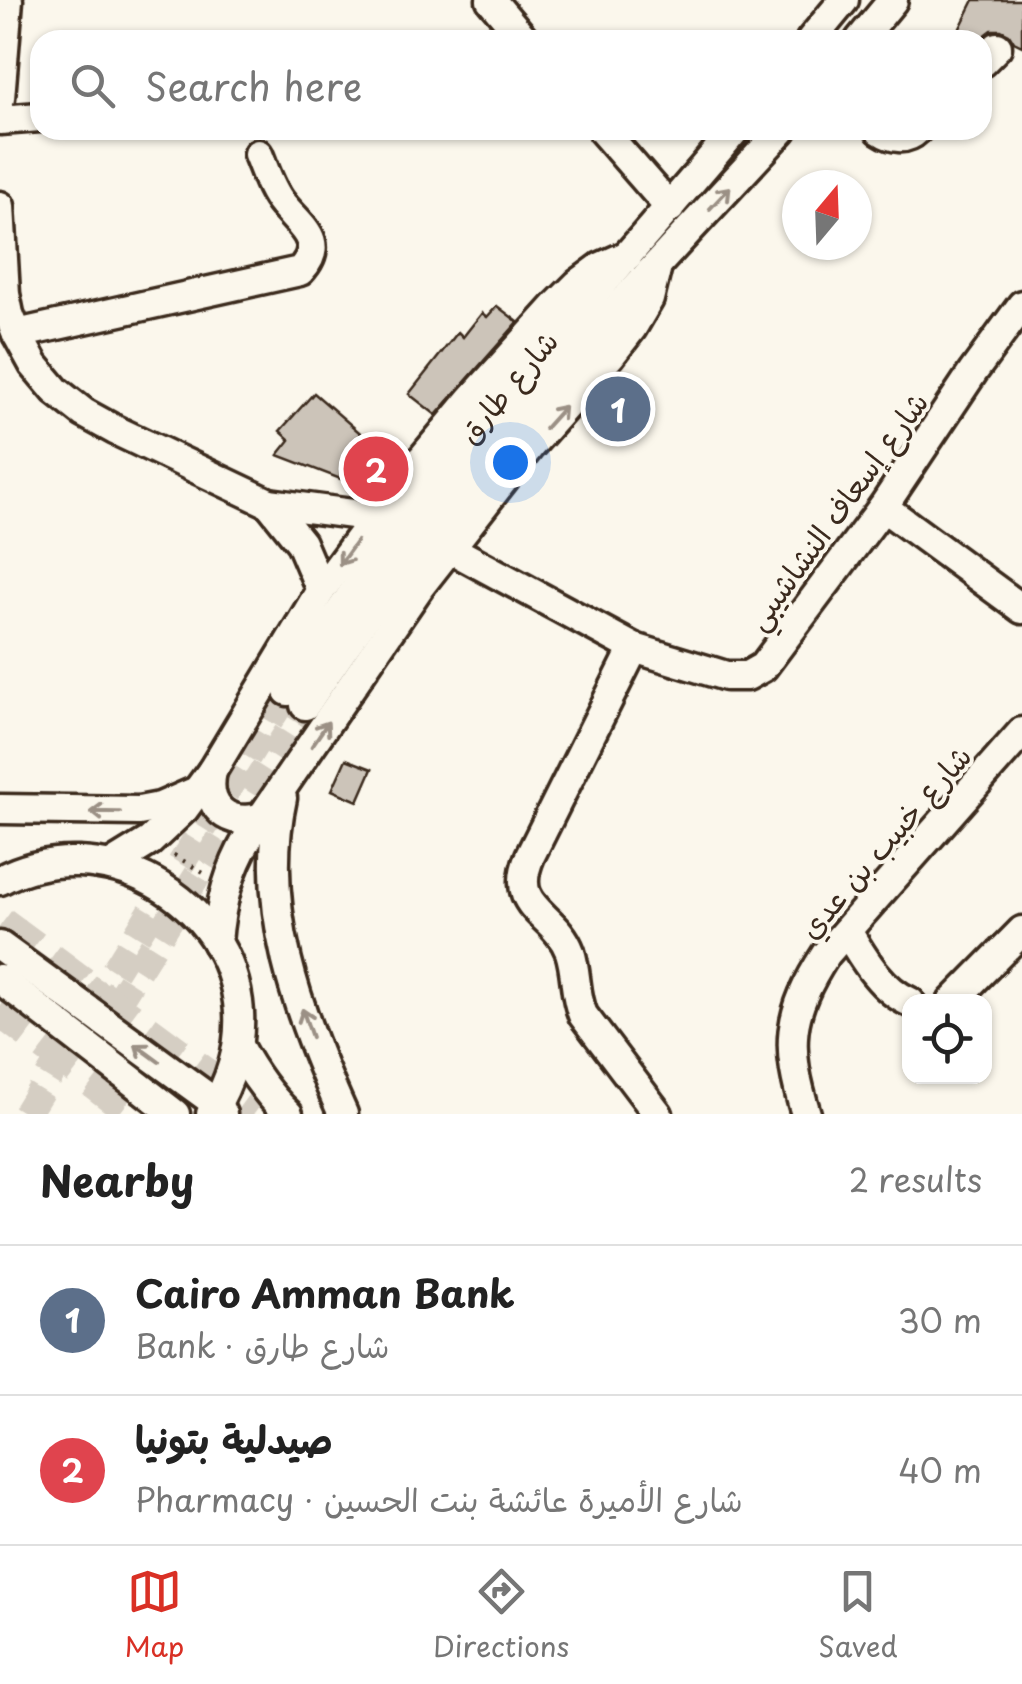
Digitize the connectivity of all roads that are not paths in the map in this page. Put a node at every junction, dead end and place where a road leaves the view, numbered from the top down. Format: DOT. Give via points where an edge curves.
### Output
graph roads {
  1 [pos="8,0"];
  2 [pos="490,0"];
  3 [pos="844,0"];
  4 [pos="893,0"];
  5 [pos="516,30"];
  6 [pos="819,30"];
  7 [pos="868,30"];
  8 [pos="0,98"];
  9 [pos="30,118"];
  10 [pos="0,120"];
  11 [pos="611,140"];
  12 [pos="727,140"];
  13 [pos="773,140"];
  14 [pos="258,154"];
  15 [pos="0,206"];
  16 [pos="670,208"];
  17 [pos="628,255"];
  18 [pos="658,266"];
  19 [pos="2,294"];
  20 [pos="1022,305"];
  21 [pos="17,334"];
  22 [pos="269,503"];
  23 [pos="883,507"];
  24 [pos="375,517"];
  25 [pos="449,548"];
  26 [pos="321,590"];
  27 [pos="1022,610"];
  28 [pos="634,648"];
  29 [pos="1022,732"];
  30 [pos="205,780"];
  31 [pos="285,786"];
  32 [pos="0,809"];
  33 [pos="263,817"];
  34 [pos="111,864"];
  35 [pos="4,874"];
  36 [pos="847,931"];
  37 [pos="1022,932"];
  38 [pos="217,943"];
  39 [pos="0,946"];
  40 [pos="0,979"];
  41 [pos="960,994"];
  42 [pos="902,998"];
  43 [pos="238,1046"];
  44 [pos="217,1111"];
  45 [pos="176,1114"];
  46 [pos="288,1114"];
  47 [pos="342,1114"];
  48 [pos="658,1114"];
  49 [pos="806,1114"];
  1 -- 8 [label="street"];
  2 -- 5 [label="street"];
  3 -- 6 [label="street"];
  4 -- 7 [label="street"];
  9 -- 10 [label="street"];
  11 -- 16 [label="street"];
  12 -- 16 [label="street, شارع طارق"];
  18 -- 13 [label="street, شارع طارق, one-way"];
  14 -- 21 [label="street" via="283,206 309,234 312,251 300,271"];
  15 -- 19 [label="street"];
  16 -- 17 [label="street, شارع طارق"];
  17 -- 18 [label="street, شارع طارق" via="409,515 297,698 533,404"];
  17 -- 24 [label="street" via="601,267 558,304"];
  25 -- 18 [label="street, one-way" via="632,328"];
  19 -- 21 [label="street"];
  20 -- 23 [label="street, شارع إسعاف النشاشيبي"];
  21 -- 22 [label="street" via="56,392 84,413"];
  22 -- 24 [label="street"];
  22 -- 26 [label="street" via="301,543"];
  23 -- 27 [label="street"];
  23 -- 28 [label="street, شارع إسعاف النشاشيبي" via="763,667 726,676"];
  24 -- 26 [label="street, one-way"];
  25 -- 28 [label="street, شارع إسعاف النشاشيبي"];
  31 -- 25 [label="street, one-way"];
  26 -- 30 [label="street"];
  28 -- 48 [label="street" via="523,871 523,887 568,948 583,1015"];
  29 -- 36 [label="street, شارع خبيب بن عدي"];
  30 -- 32 [label="street, one-way" via="170,804 139,812"];
  30 -- 33 [label="street" via="221,812 248,821"];
  30 -- 34 [label="street" via="167,826"];
  31 -- 33 [label="street"];
  47 -- 31 [label="street, one-way" via="300,1005 276,908 274,855"];
  33 -- 38 [label="street" via="229,876"];
  34 -- 35 [label="street" via="45,863"];
  34 -- 38 [label="street" via="172,892"];
  36 -- 42 [label="street"];
  36 -- 49 [label="street, شارع خبيب بن عدي" via="808,982 796,1013 795,1079"];
  37 -- 41 [label="street"];
  38 -- 43 [label="street" via="232,976"];
  44 -- 39 [label="street, one-way"];
  40 -- 45 [label="street"];
  43 -- 44 [label="street"];
  43 -- 46 [label="street"];
}
